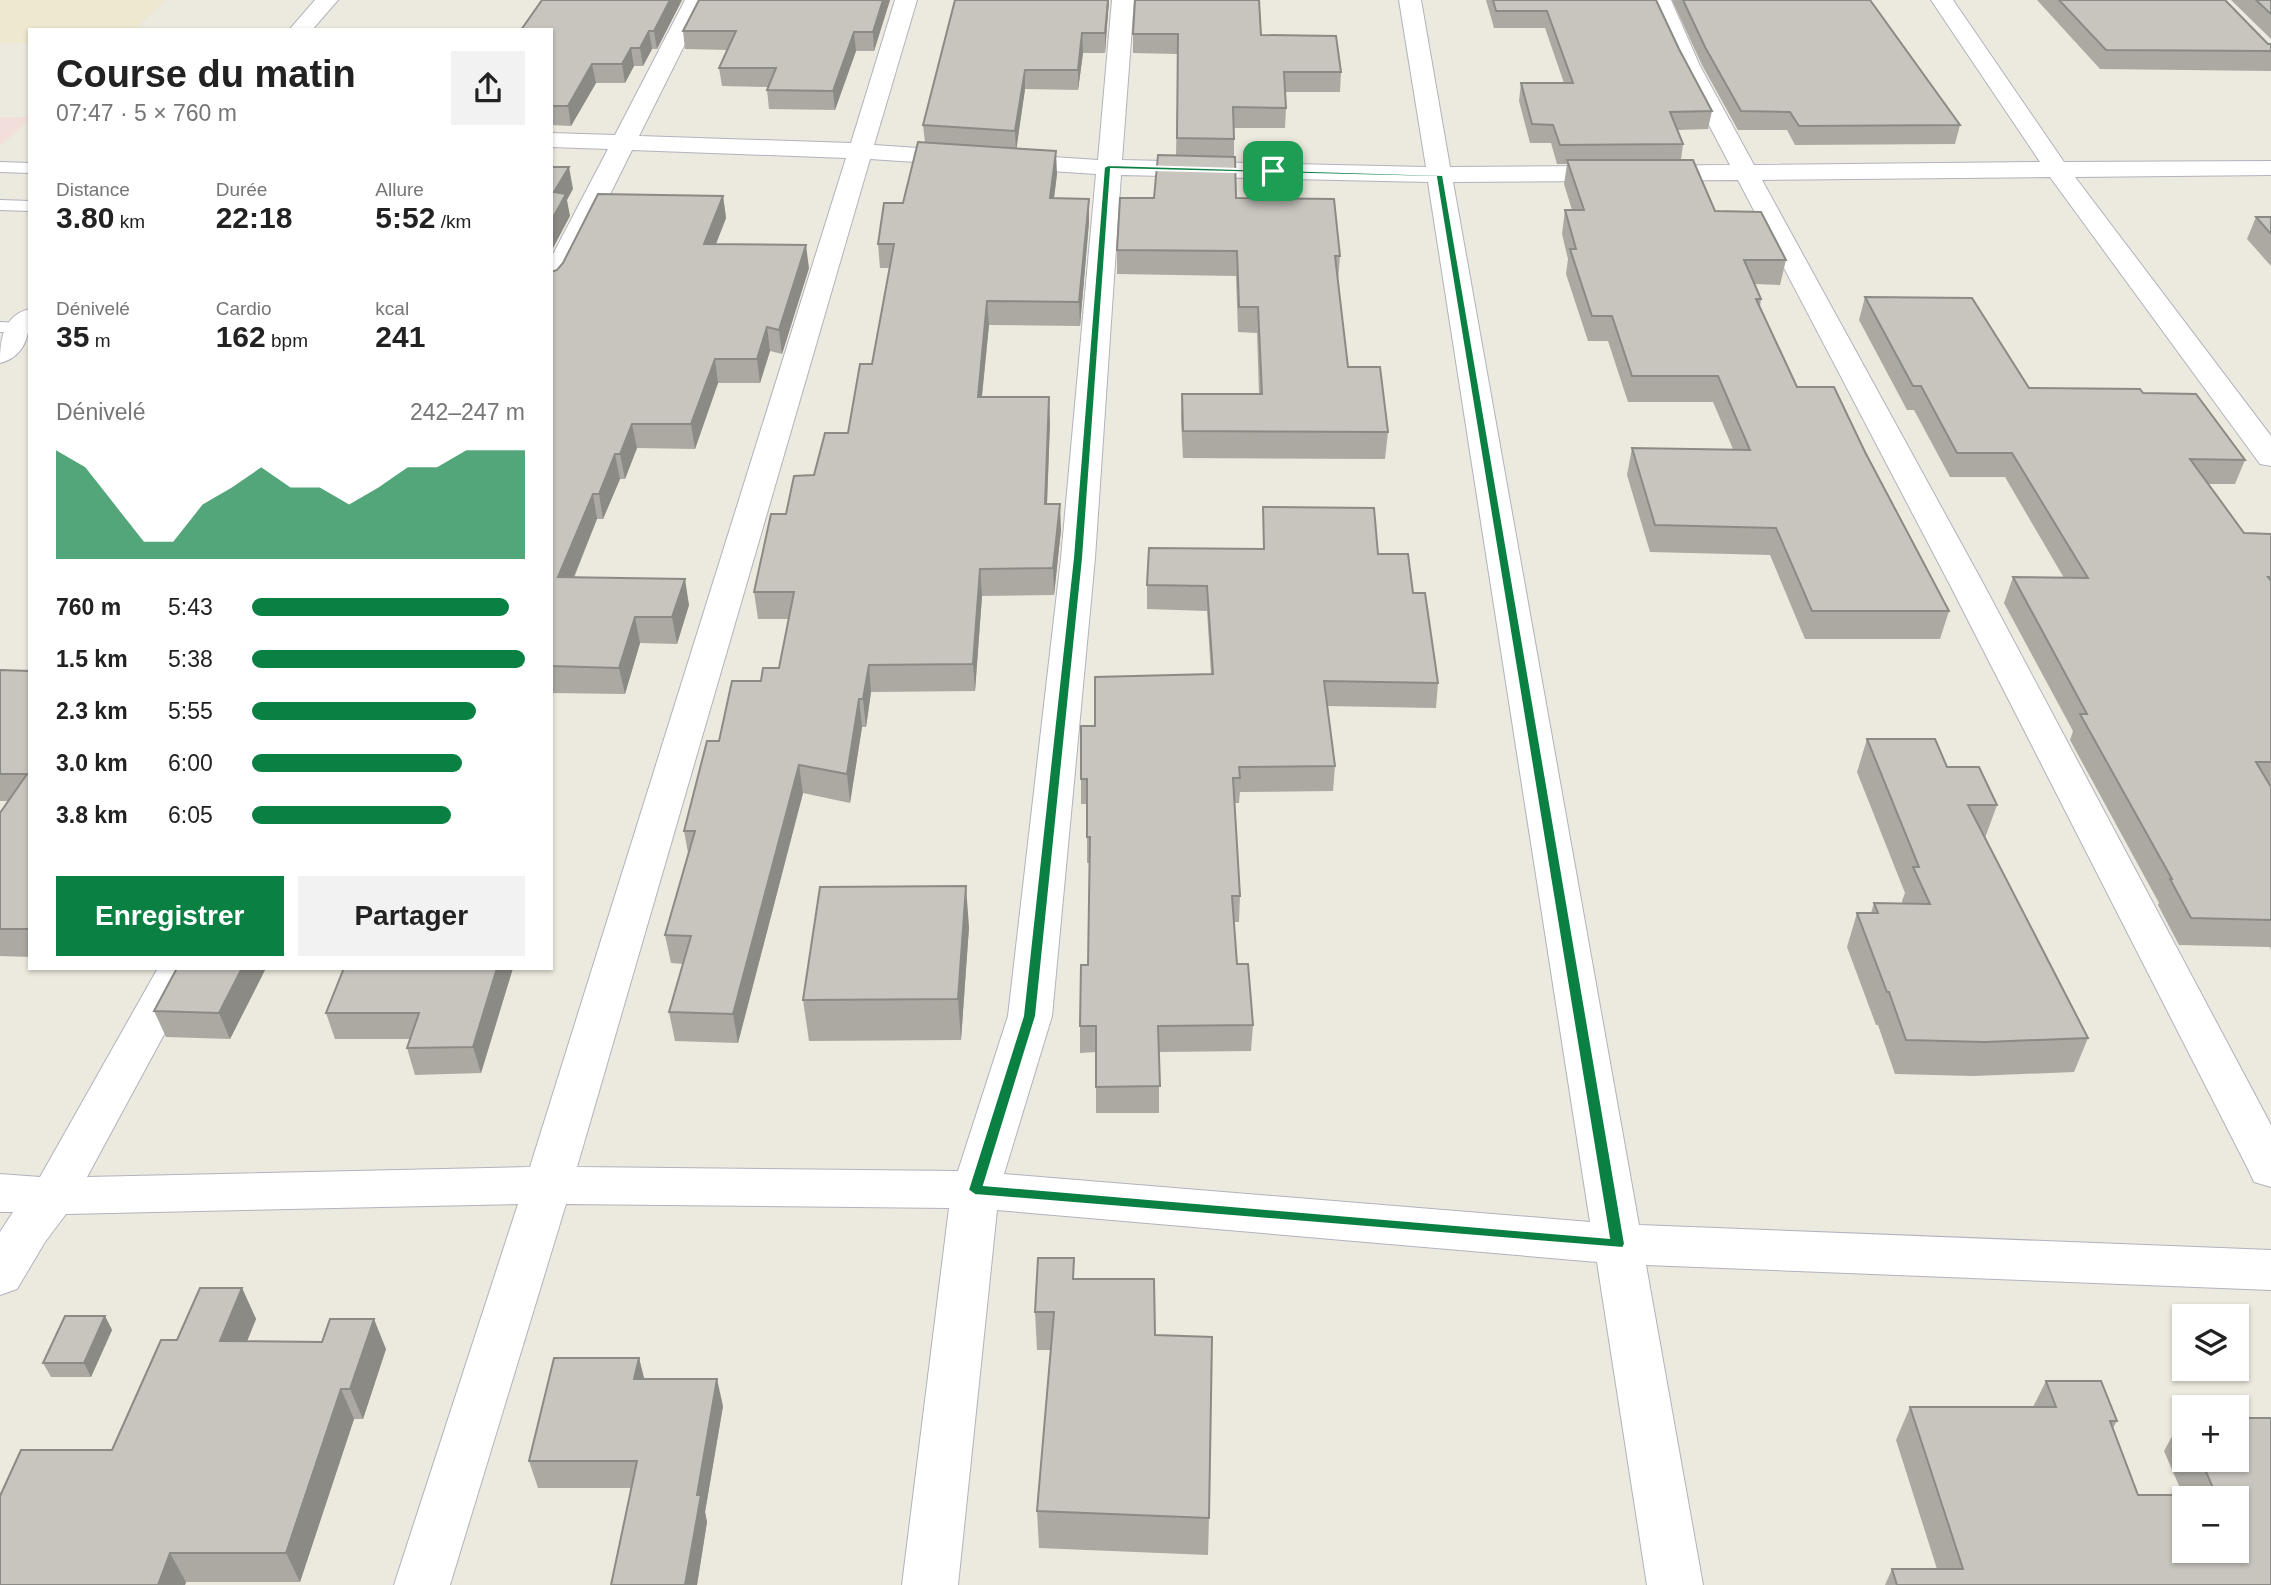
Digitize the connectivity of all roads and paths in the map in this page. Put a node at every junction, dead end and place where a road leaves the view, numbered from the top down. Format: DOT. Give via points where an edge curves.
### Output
graph roads {
  1 [pos="327,0"];
  2 [pos="696,0"];
  3 [pos="906,0"];
  4 [pos="1124,0"];
  5 [pos="1410,0"];
  6 [pos="1660,0"];
  7 [pos="1942,0"];
  8 [pos="302,28"];
  9 [pos="553,140"];
  10 [pos="626,142"];
  11 [pos="860,151"];
  12 [pos="0,167"];
  13 [pos="1108,167"];
  14 [pos="28,168"];
  15 [pos="2271,168"];
  16 [pos="2058,171"];
  17 [pos="1747,174"];
  18 [pos="1439,175"];
  19 [pos="0,205"];
  20 [pos="28,206"];
  21 [pos="553,281"];
  22 [pos="16,324"];
  23 [pos="0,354"];
  24 [pos="2271,457"];
  25 [pos="178,970"];
  26 [pos="2271,1169"];
  27 [pos="548,1185"];
  28 [pos="975,1190"];
  29 [pos="0,1193"];
  30 [pos="53,1196"];
  31 [pos="1618,1244"];
  32 [pos="2271,1270"];
  33 [pos="0,1275"];
  34 [pos="422,1585"];
  35 [pos="930,1585"];
  36 [pos="1675,1585"];
  1 -- 8 [label="street"];
  2 -- 10 [label="street"];
  3 -- 11 [label="street"];
  4 -- 13 [label="street"];
  5 -- 18 [label="street"];
  6 -- 17 [label="street" via="1689,66"];
  7 -- 16 [label="street"];
  9 -- 10 [label="street"];
  10 -- 11 [label="street"];
  10 -- 21 [label="street"];
  11 -- 13 [label="street"];
  11 -- 27 [label="street"];
  12 -- 14 [label="lane"];
  13 -- 18 [label="street"];
  13 -- 28 [label="street" via="1078,558 1030,1016"];
  15 -- 16 [label="street"];
  16 -- 17 [label="street"];
  16 -- 24 [label="street"];
  17 -- 18 [label="street"];
  17 -- 26 [label="street" via="1974,597"];
  18 -- 31 [label="street"];
  19 -- 20 [label="lane"];
  22 -- 23 [label="street"];
  25 -- 30 [label="street"];
  27 -- 28 [label="street"];
  27 -- 30 [label="street"];
  27 -- 34 [label="street"];
  28 -- 31 [label="street"];
  28 -- 35 [label="street"];
  29 -- 30 [label="street"];
  30 -- 33 [label="street" via="27,1228"];
  31 -- 32 [label="street"];
  31 -- 36 [label="street"];
}
